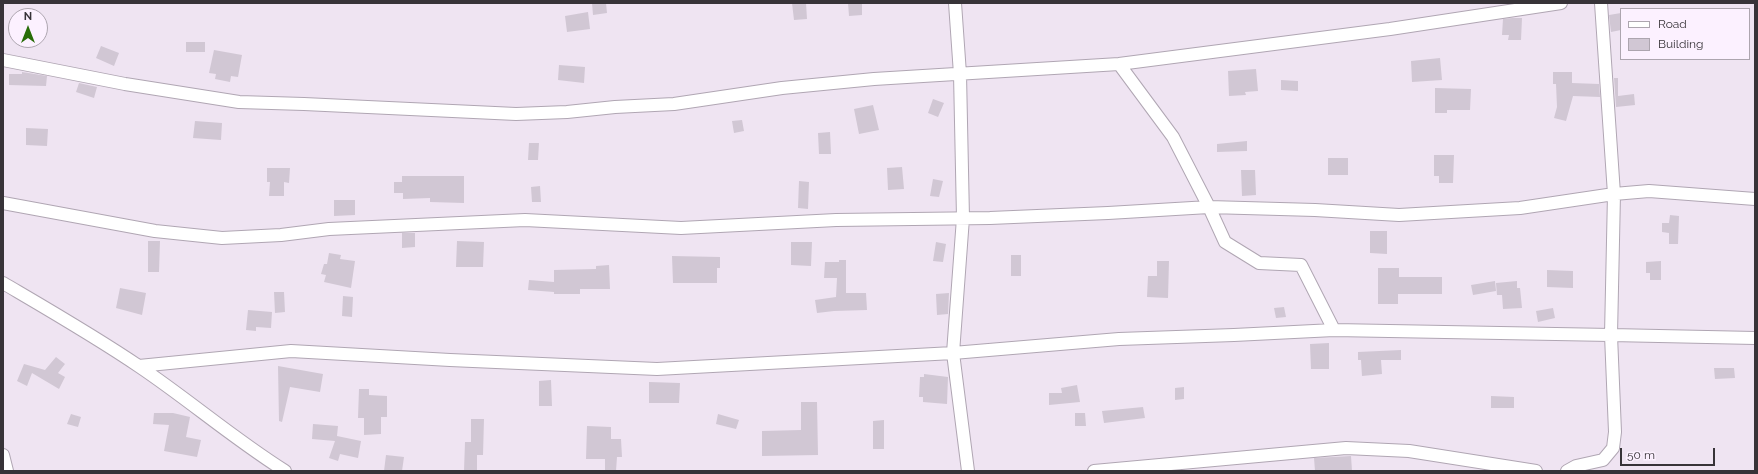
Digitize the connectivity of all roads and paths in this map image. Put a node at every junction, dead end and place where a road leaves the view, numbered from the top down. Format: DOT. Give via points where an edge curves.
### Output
graph roads {
  1 [pos="954,3"];
  2 [pos="1561,3"];
  3 [pos="1601,3"];
  4 [pos="3,60"];
  5 [pos="1120,64"];
  6 [pos="960,74"];
  7 [pos="1614,194"];
  8 [pos="1755,199"];
  9 [pos="3,203"];
  10 [pos="1209,207"];
  11 [pos="963,218"];
  12 [pos="3,283"];
  13 [pos="1334,330"];
  14 [pos="1611,335"];
  15 [pos="1755,338"];
  16 [pos="953,353"];
  17 [pos="139,366"];
  18 [pos="3,455"];
  19 [pos="7,471"];
  20 [pos="285,471"];
  21 [pos="968,471"];
  22 [pos="1094,471"];
  23 [pos="1536,471"];
  24 [pos="1567,471"];
  1 -- 6 [label="street"];
  2 -- 5 [label="street" via="1390,29"];
  3 -- 7 [label="street"];
  4 -- 6 [label="street" via="125,84 238,102 516,114 674,104 782,88"];
  5 -- 6 [label="street"];
  5 -- 10 [label="street" via="1173,137"];
  6 -- 11 [label="street"];
  7 -- 8 [label="street" via="1649,191"];
  7 -- 10 [label="street" via="1520,208 1399,215"];
  7 -- 14 [label="street"];
  9 -- 11 [label="street" via="155,231 222,238 281,235 328,229 525,220 681,228 836,220"];
  10 -- 11 [label="street"];
  10 -- 13 [label="street" via="1224,242 1259,263 1301,265"];
  11 -- 16 [label="street"];
  12 -- 17 [label="street"];
  13 -- 14 [label="street"];
  13 -- 16 [label="street" via="1120,339"];
  14 -- 15 [label="street"];
  14 -- 24 [label="street" via="1615,432 1613,448 1603,460 1576,466"];
  16 -- 17 [label="street" via="657,369 291,351"];
  16 -- 21 [label="street"];
  17 -- 20 [label="street" via="234,438"];
  18 -- 19 [label="street"];
  22 -- 23 [label="street" via="1346,448 1409,451"];
}
